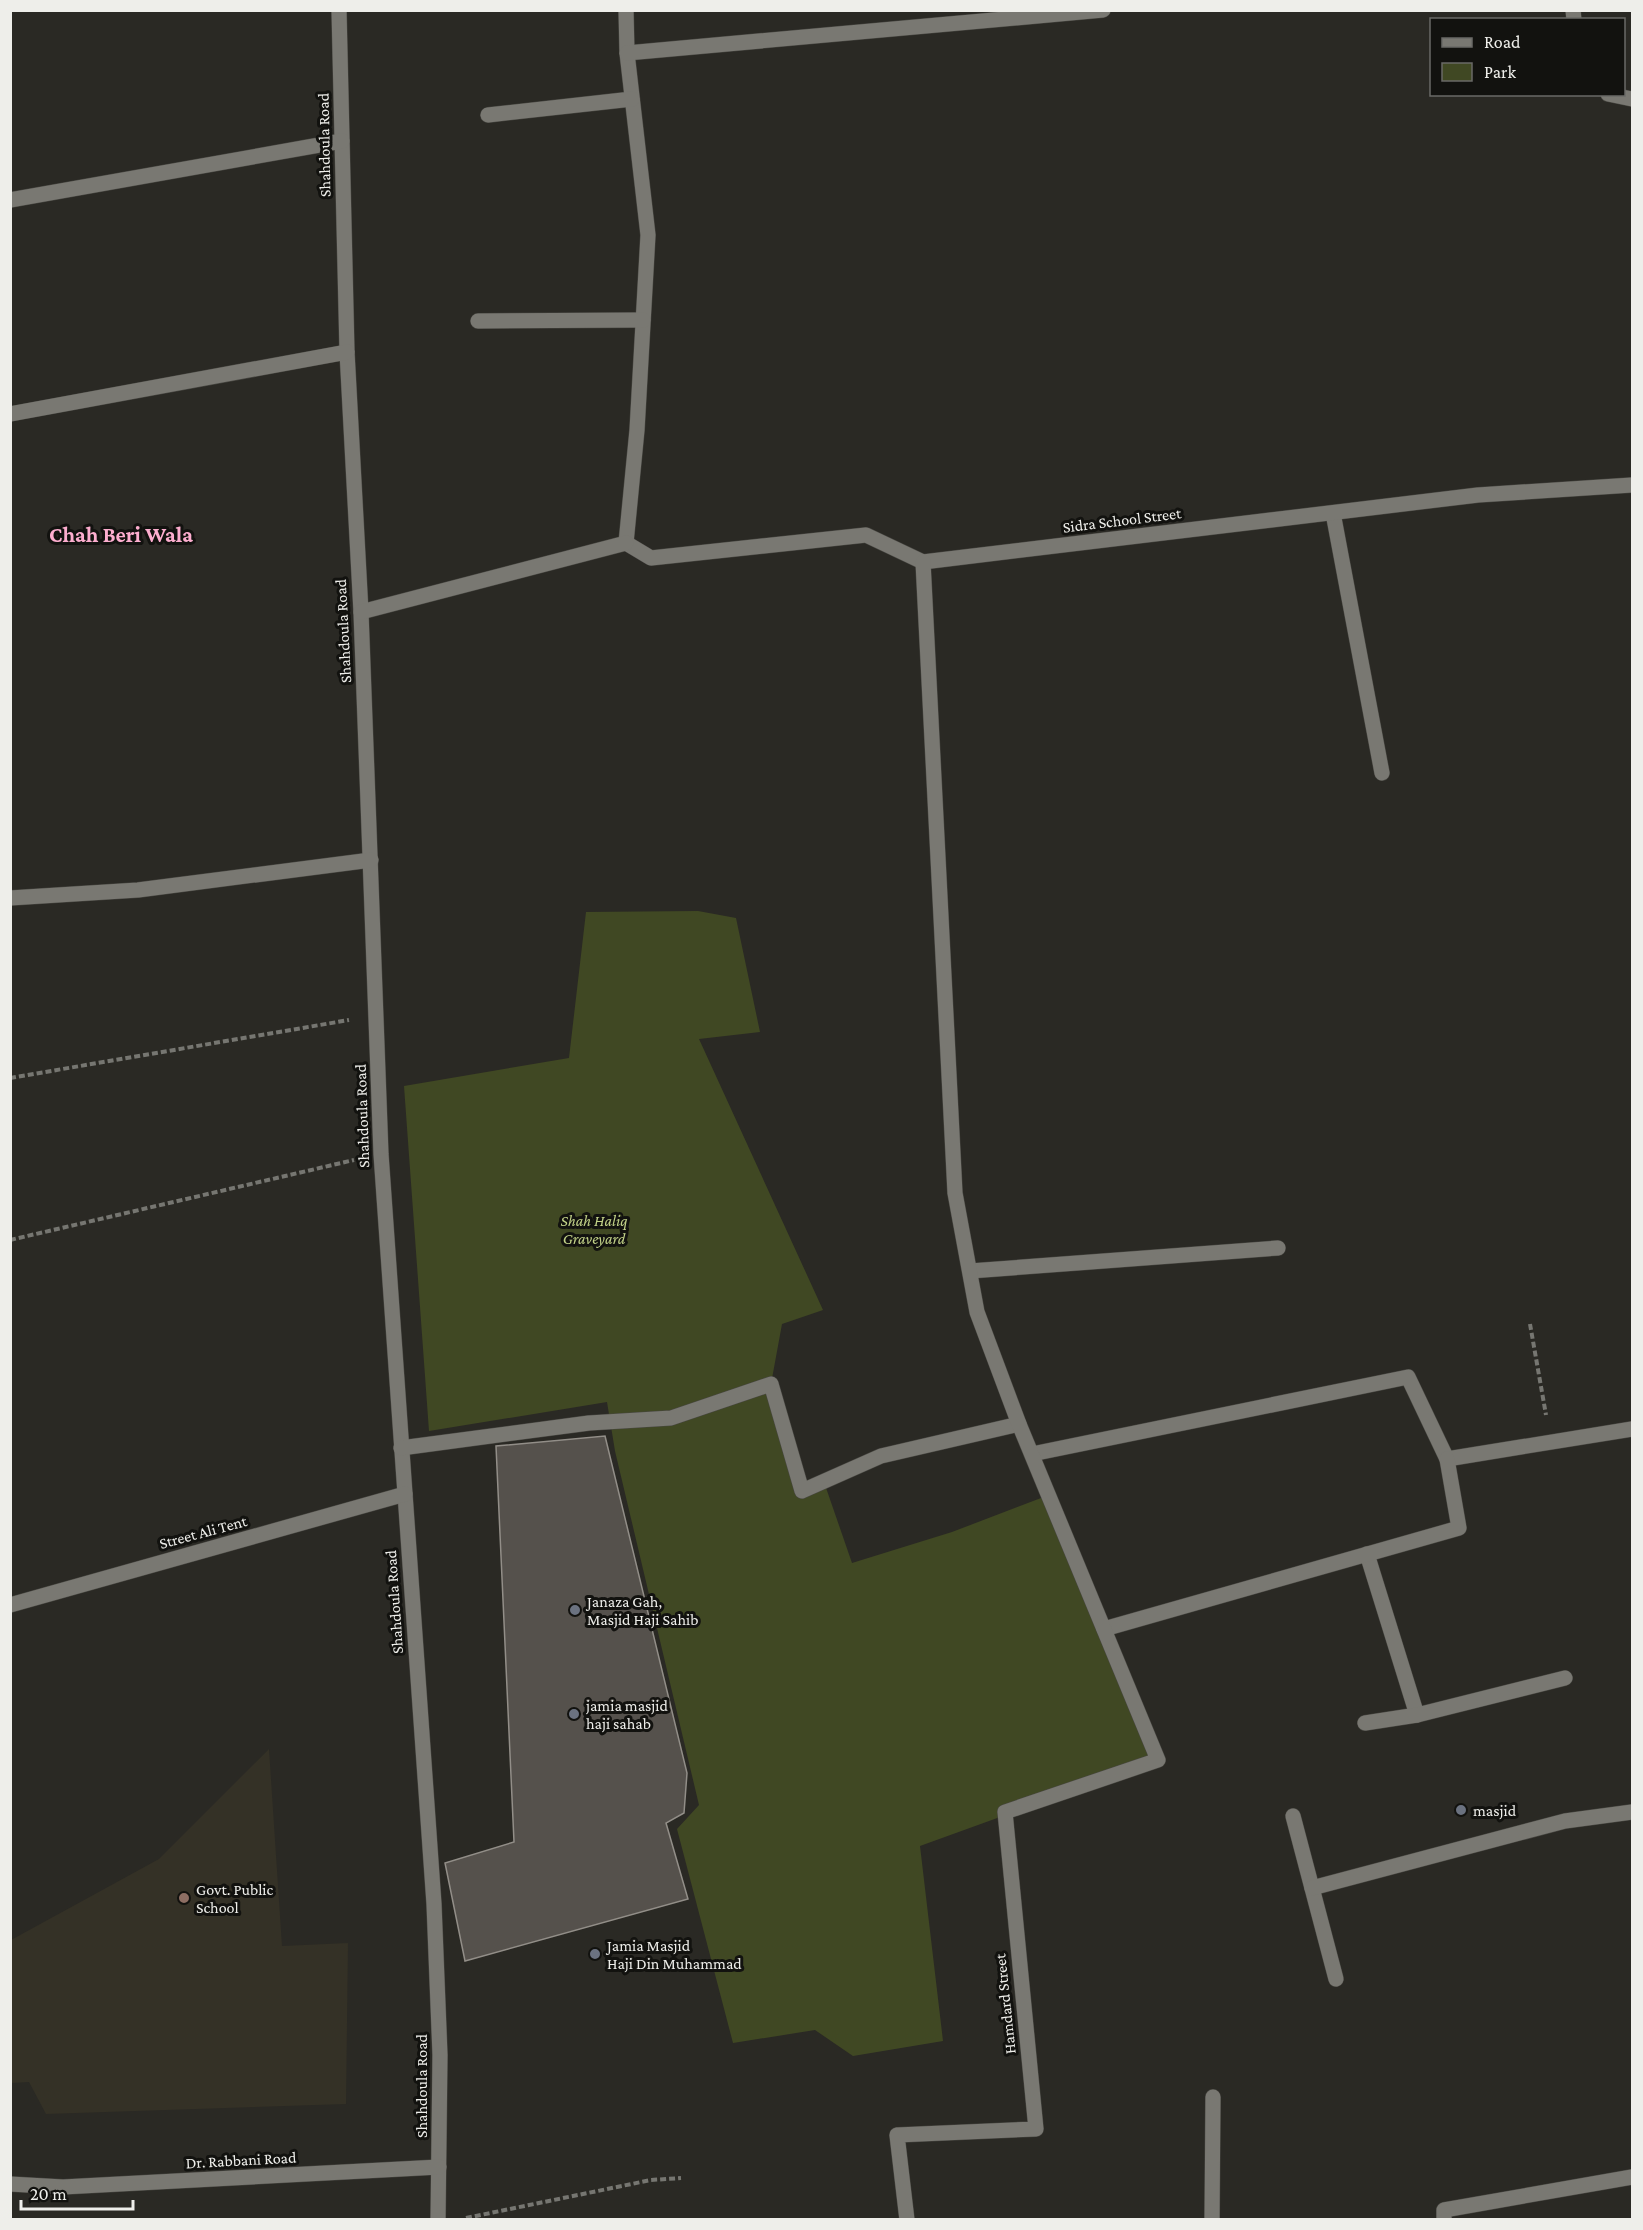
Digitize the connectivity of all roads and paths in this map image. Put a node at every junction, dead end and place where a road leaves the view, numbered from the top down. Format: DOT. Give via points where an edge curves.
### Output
graph roads {
  1 [pos="339,10"];
  2 [pos="626,10"];
  3 [pos="1103,10"];
  4 [pos="627,52"];
  5 [pos="632,99"];
  6 [pos="488,115"];
  7 [pos="342,141"];
  8 [pos="10,200"];
  9 [pos="643,320"];
  10 [pos="478,321"];
  11 [pos="347,352"];
  12 [pos="10,414"];
  13 [pos="1632,485"];
  14 [pos="1333,513"];
  15 [pos="626,543"];
  16 [pos="923,562"];
  17 [pos="361,612"];
  18 [pos="1382,772"];
  19 [pos="371,860"];
  20 [pos="10,898"];
  21 [pos="376,1015"];
  22 [pos="10,1078"];
  23 [pos="381,1154"];
  24 [pos="10,1240"];
  25 [pos="1278,1248"];
  26 [pos="970,1271"];
  27 [pos="1530,1324"];
  28 [pos="1019,1424"];
  29 [pos="1632,1429"];
  30 [pos="1551,1442"];
  31 [pos="401,1448"];
  32 [pos="1032,1454"];
  33 [pos="1448,1459"];
  34 [pos="405,1494"];
  35 [pos="1367,1554"];
  36 [pos="10,1605"];
  37 [pos="1104,1629"];
  38 [pos="1565,1678"];
  39 [pos="1417,1715"];
  40 [pos="1365,1723"];
  41 [pos="1632,1812"];
  42 [pos="1293,1816"];
  43 [pos="1312,1888"];
  44 [pos="1335,1979"];
  45 [pos="1213,2097"];
  46 [pos="438,2167"];
  47 [pos="1632,2177"];
  48 [pos="681,2178"];
  49 [pos="10,2184"];
  50 [pos="63,2187"];
  51 [pos="10,2195"];
  52 [pos="438,2220"];
  53 [pos="456,2220"];
  54 [pos="907,2220"];
  55 [pos="1212,2220"];
  56 [pos="1444,2220"];
  1 -- 7 [label="street, Shahdoula Road"];
  2 -- 4 [label="street"];
  3 -- 4 [label="street"];
  4 -- 5 [label="street"];
  5 -- 6 [label="street"];
  5 -- 9 [label="street" via="648,235"];
  7 -- 8 [label="street"];
  7 -- 11 [label="street, Shahdoula Road"];
  9 -- 10 [label="street"];
  9 -- 15 [label="street"];
  11 -- 12 [label="street"];
  11 -- 17 [label="street, Shahdoula Road"];
  13 -- 14 [label="street, Sidra School Street" via="1478,495"];
  14 -- 16 [label="street, Sidra School Street"];
  14 -- 18 [label="street"];
  15 -- 16 [label="street" via="651,558 866,535"];
  15 -- 17 [label="street"];
  16 -- 26 [label="street" via="955,1193"];
  17 -- 19 [label="street, Shahdoula Road"];
  19 -- 20 [label="street" via="138,890"];
  19 -- 21 [label="street, Shahdoula Road"];
  21 -- 22 [label="path"];
  21 -- 23 [label="street, Shahdoula Road"];
  23 -- 24 [label="path"];
  23 -- 31 [label="street, Shahdoula Road"];
  25 -- 26 [label="street"];
  26 -- 28 [label="street" via="977,1312"];
  27 -- 30 [label="path"];
  28 -- 31 [label="street" via="881,1456 802,1491 771,1384 671,1418 589,1423"];
  28 -- 32 [label="street"];
  29 -- 30 [label="street"];
  30 -- 33 [label="street"];
  31 -- 34 [label="street, Shahdoula Road"];
  32 -- 33 [label="street" via="1408,1377"];
  32 -- 37 [label="street"];
  33 -- 35 [label="street" via="1459,1528"];
  34 -- 36 [label="street, Street Ali Tent"];
  34 -- 46 [label="street, Shahdoula Road" via="434,1904 440,2055"];
  35 -- 37 [label="street"];
  35 -- 39 [label="street"];
  37 -- 54 [label="street, Hamdard Street" via="1158,1760 1005,1812 1036,2128 897,2134"];
  38 -- 39 [label="street"];
  39 -- 40 [label="street"];
  41 -- 43 [label="street" via="1565,1821"];
  42 -- 43 [label="street"];
  43 -- 44 [label="street"];
  45 -- 55 [label="street"];
  46 -- 50 [label="street, Dr. Rabbani Road"];
  46 -- 52 [label="street, Shahdoula Road"];
  47 -- 56 [label="street" via="1444,2210"];
  48 -- 53 [label="path" via="651,2180"];
  49 -- 50 [label="street, Dr. Rabbani Road"];
  50 -- 51 [label="street"];
}
